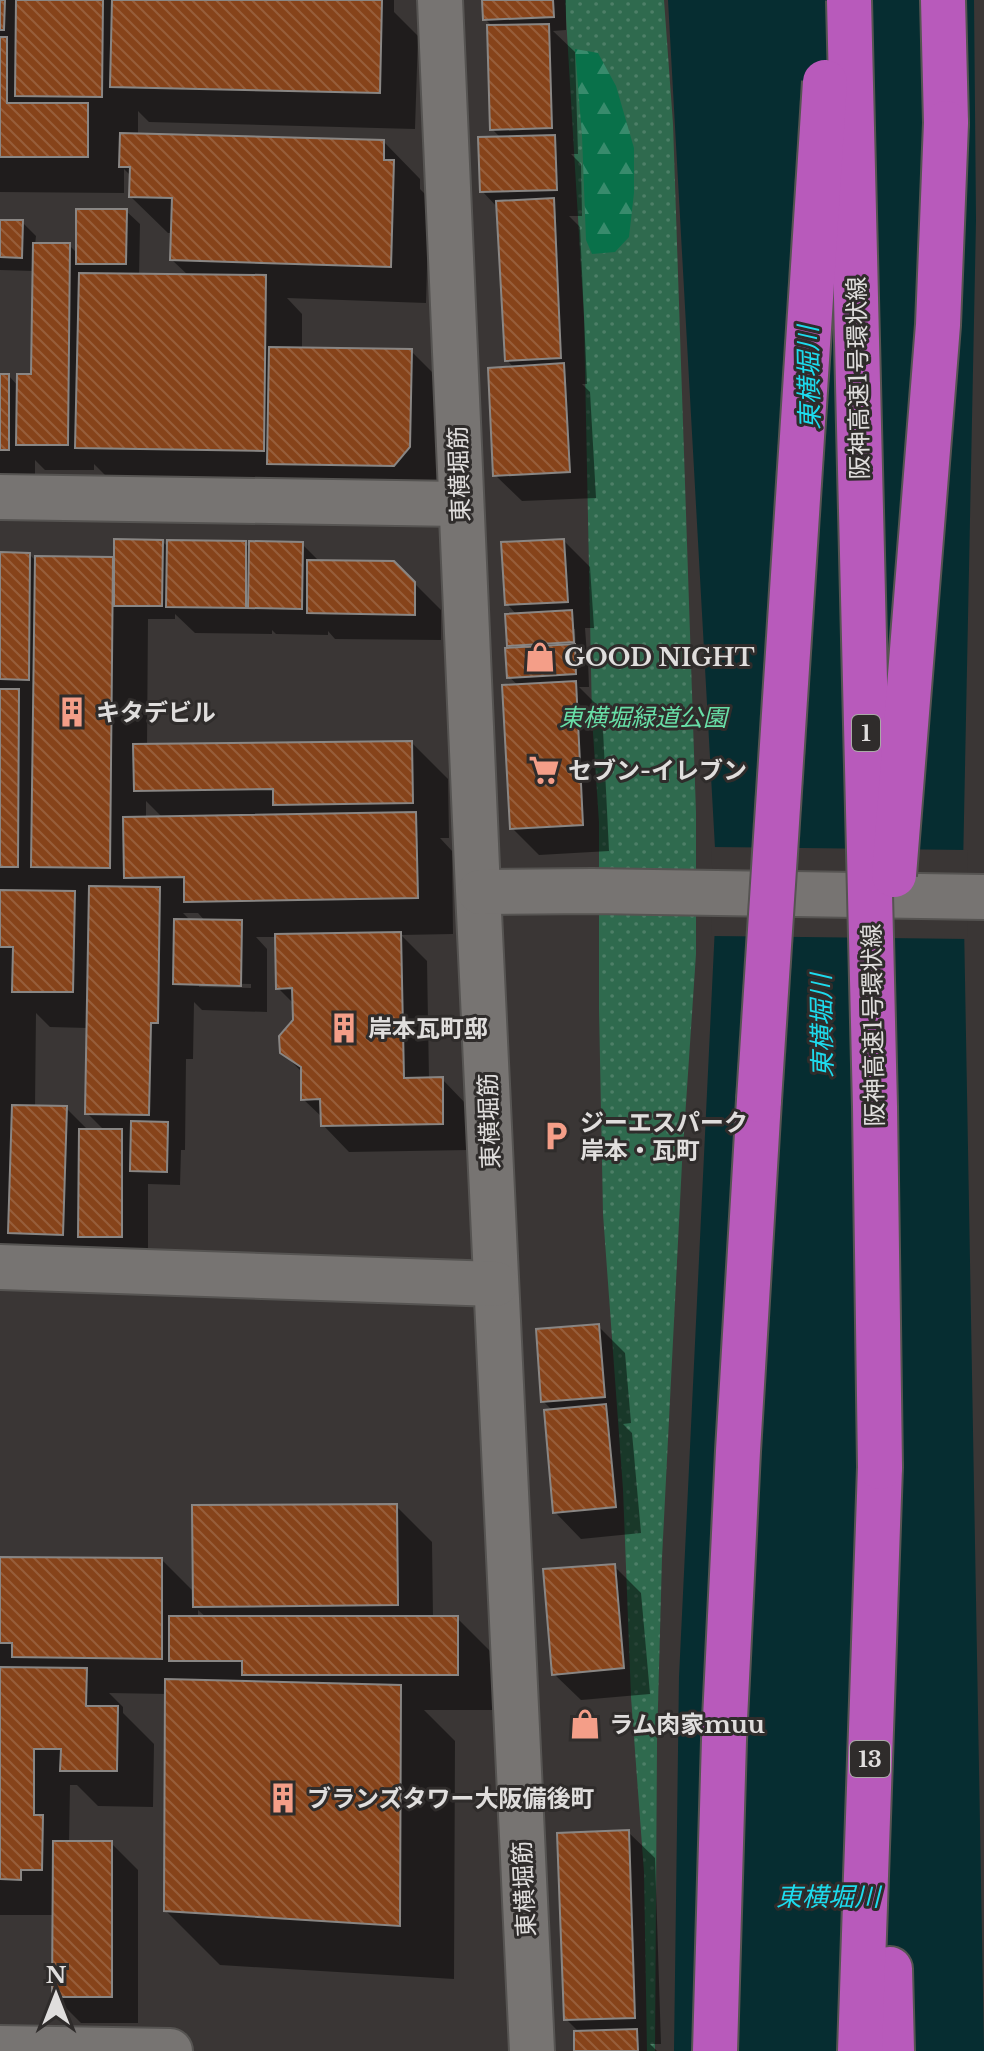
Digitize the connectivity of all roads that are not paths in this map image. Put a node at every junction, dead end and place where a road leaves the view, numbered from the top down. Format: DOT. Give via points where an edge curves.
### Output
graph roads {
  1 [pos="440,0"];
  2 [pos="829,0"];
  3 [pos="849,0"];
  4 [pos="943,0"];
  5 [pos="0,497"];
  6 [pos="460,504"];
  7 [pos="480,892"];
  8 [pos="984,897"];
  9 [pos="875,1107"];
  10 [pos="0,1267"];
  11 [pos="496,1284"];
  12 [pos="880,1467"];
  13 [pos="0,2048"];
  14 [pos="170,2051"];
  15 [pos="532,2051"];
  16 [pos="715,2051"];
  17 [pos="860,2051"];
  18 [pos="892,2051"];
  1 -- 6 [label="street, 東横堀筋"];
  2 -- 16 [label="highway, bridge" via="738,1436"];
  3 -- 9 [label="highway, 阪神高速1号環状線 / 1, bridge"];
  4 -- 9 [label="highway, bridge" via="946,123 938,325"];
  5 -- 6 [label="street"];
  6 -- 7 [label="street, 東横堀筋"];
  7 -- 8 [label="street, bridge"];
  7 -- 11 [label="street, 東横堀筋"];
  9 -- 12 [label="highway, 阪神高速1号環状線 / 1, bridge"];
  10 -- 11 [label="street"];
  11 -- 15 [label="street, 東横堀筋"];
  12 -- 17 [label="highway, 13"];
  12 -- 18 [label="highway, 阪神高速1号環状線 / 1"];
  13 -- 14 [label="street"];
}
